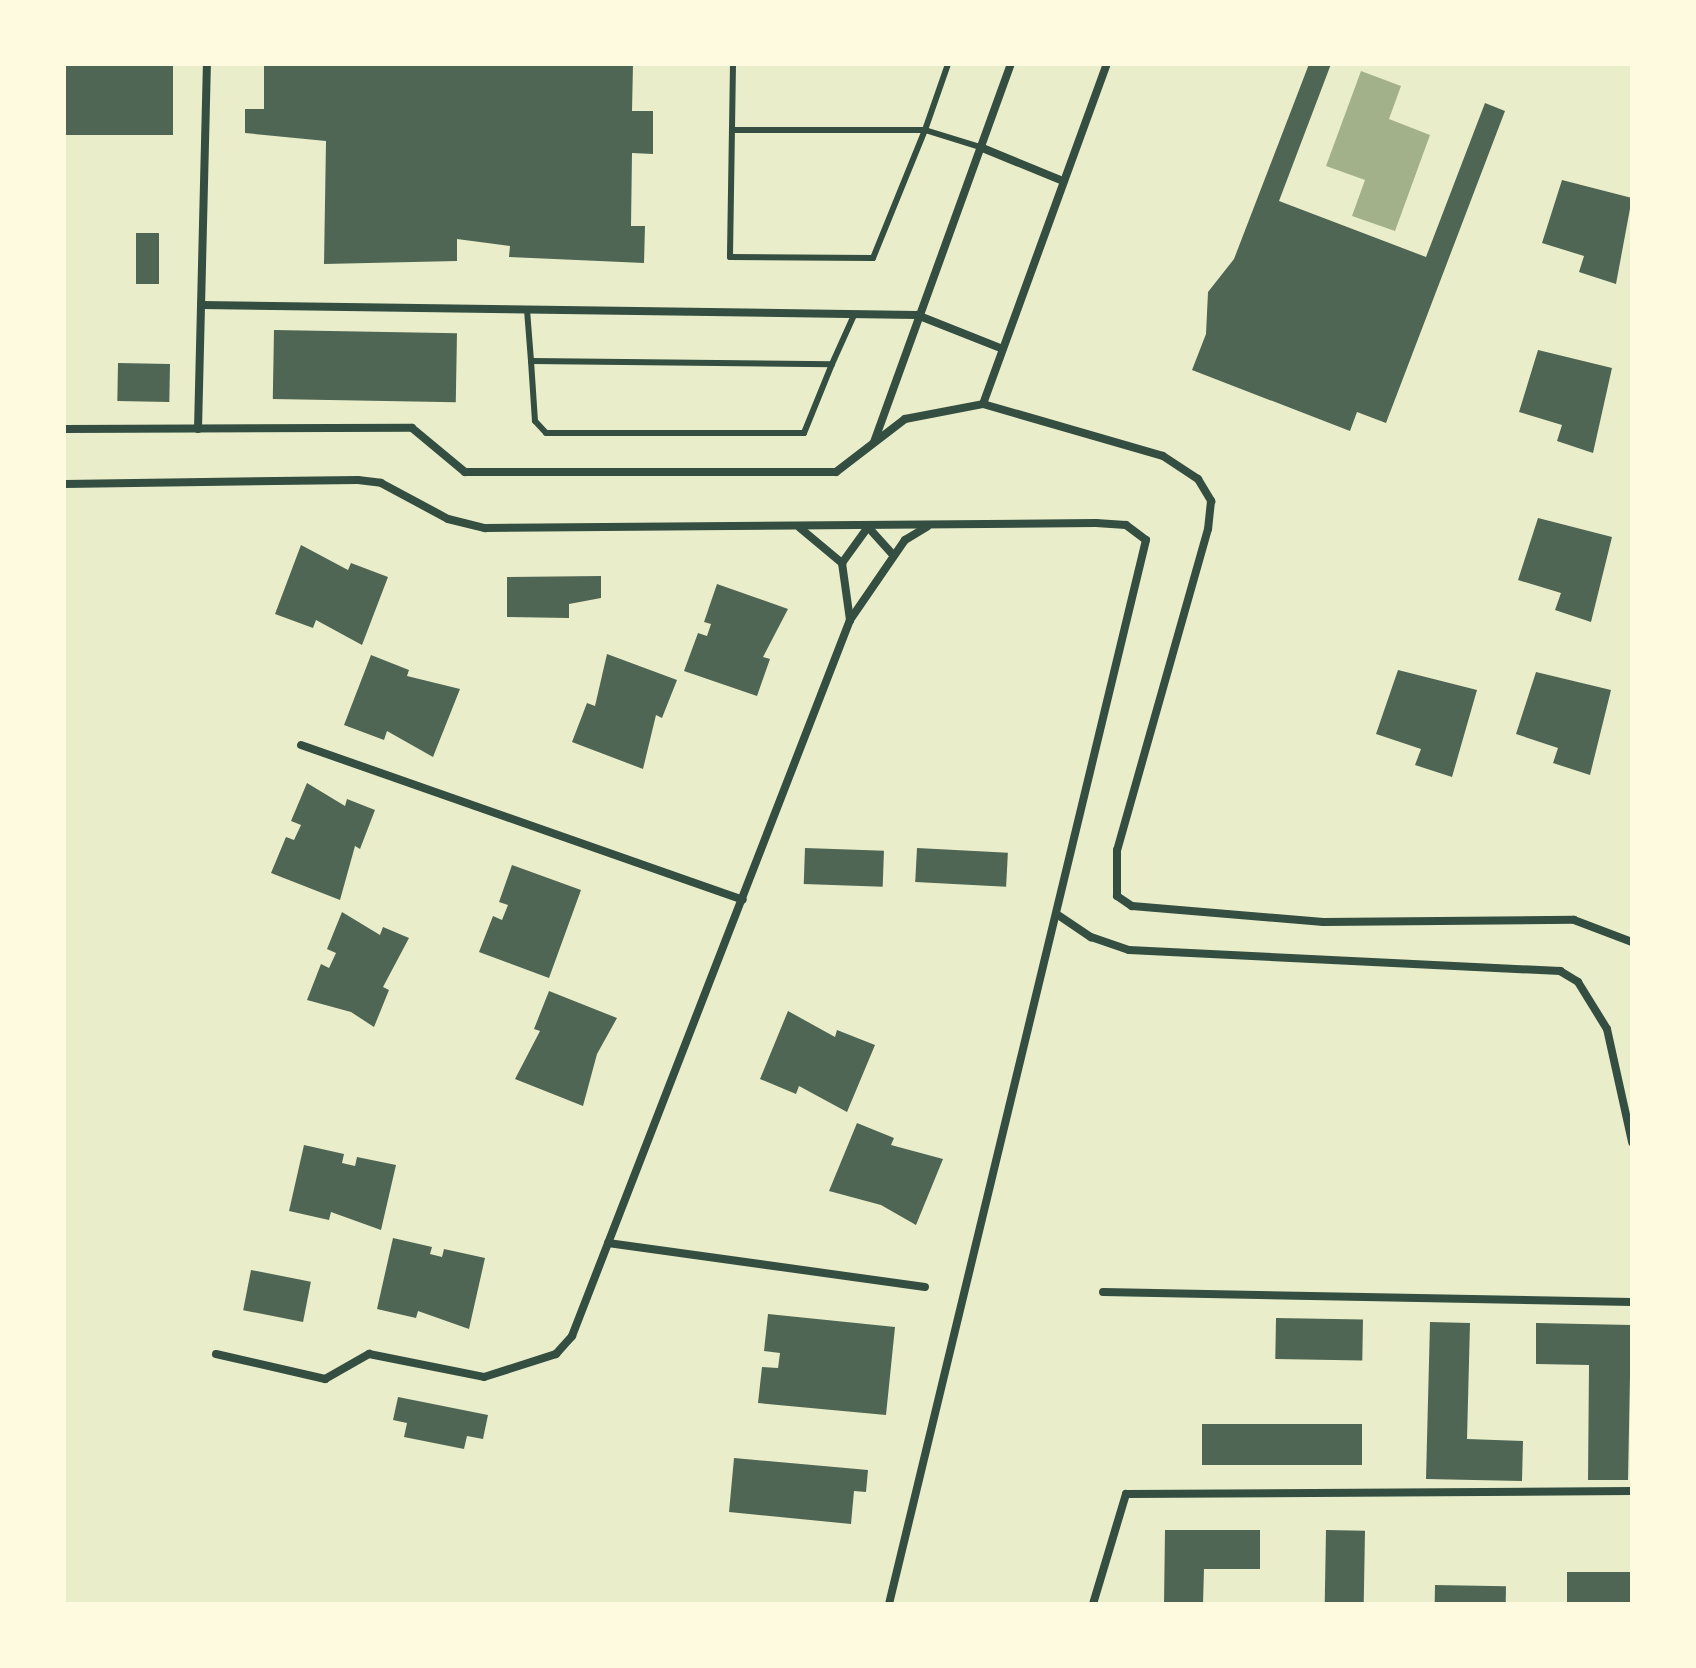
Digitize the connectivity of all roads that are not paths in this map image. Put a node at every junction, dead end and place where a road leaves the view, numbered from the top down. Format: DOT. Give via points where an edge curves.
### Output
graph roads {
  1 [pos="207,64"];
  2 [pos="733,64"];
  3 [pos="948,64"];
  4 [pos="1011,64"];
  5 [pos="1107,64"];
  6 [pos="732,130"];
  7 [pos="925,130"];
  8 [pos="980,147"];
  9 [pos="1063,181"];
  10 [pos="201,305"];
  11 [pos="527,310"];
  12 [pos="854,315"];
  13 [pos="917,315"];
  14 [pos="1003,349"];
  15 [pos="531,361"];
  16 [pos="832,364"];
  17 [pos="983,404"];
  18 [pos="64,429"];
  19 [pos="198,429"];
  20 [pos="874,442"];
  21 [pos="64,484"];
  22 [pos="868,527"];
  23 [pos="927,527"];
  24 [pos="800,528"];
  25 [pos="893,555"];
  26 [pos="842,563"];
  27 [pos="850,620"];
  28 [pos="301,745"];
  29 [pos="743,900"];
  30 [pos="1058,915"];
  31 [pos="1632,942"];
  32 [pos="1632,1142"];
  33 [pos="608,1243"];
  34 [pos="925,1287"];
  35 [pos="1103,1292"];
  36 [pos="1632,1302"];
  37 [pos="216,1354"];
  38 [pos="1632,1491"];
  39 [pos="889,1604"];
  40 [pos="1093,1604"];
  1 -- 10 [label="street"];
  2 -- 6 [label="lane"];
  3 -- 7 [label="lane"];
  4 -- 8 [label="street"];
  5 -- 9 [label="street"];
  6 -- 7 [label="lane"];
  6 -- 7 [label="lane" via="730,257 860,260 873,258"];
  7 -- 8 [label="lane"];
  8 -- 9 [label="street"];
  8 -- 13 [label="street"];
  9 -- 14 [label="street"];
  10 -- 11 [label="street"];
  10 -- 19 [label="street"];
  11 -- 12 [label="street"];
  11 -- 15 [label="lane"];
  12 -- 13 [label="street"];
  12 -- 16 [label="lane"];
  13 -- 14 [label="street"];
  13 -- 20 [label="street"];
  14 -- 17 [label="street"];
  15 -- 16 [label="lane"];
  15 -- 16 [label="lane" via="535,421 546,433 804,433"];
  17 -- 20 [label="street" via="905,419"];
  17 -- 31 [label="street" via="1163,456 1198,479 1211,501 1117,850 1117,896 1132,906 1323,922 1574,920"];
  18 -- 19 [label="street"];
  19 -- 20 [label="street" via="412,428 465,472 836,472"];
  21 -- 24 [label="street" via="358,480 485,528"];
  22 -- 23 [label="street"];
  22 -- 24 [label="street"];
  22 -- 25 [label="street"];
  22 -- 26 [label="street"];
  23 -- 25 [label="street"];
  23 -- 30 [label="street" via="1126,525 1146,540"];
  24 -- 26 [label="street"];
  25 -- 27 [label="street"];
  26 -- 27 [label="street"];
  27 -- 29 [label="street"];
  28 -- 29 [label="street"];
  29 -- 33 [label="street"];
  30 -- 32 [label="street" via="1091,937 1129,950 1560,971 1578,982 1607,1029"];
  30 -- 39 [label="street"];
  33 -- 34 [label="street"];
  33 -- 37 [label="street" via="572,1336 556,1354 521,1371 484,1377 369,1354 325,1379"];
  35 -- 36 [label="street"];
  38 -- 40 [label="street" via="1126,1494"];
}
